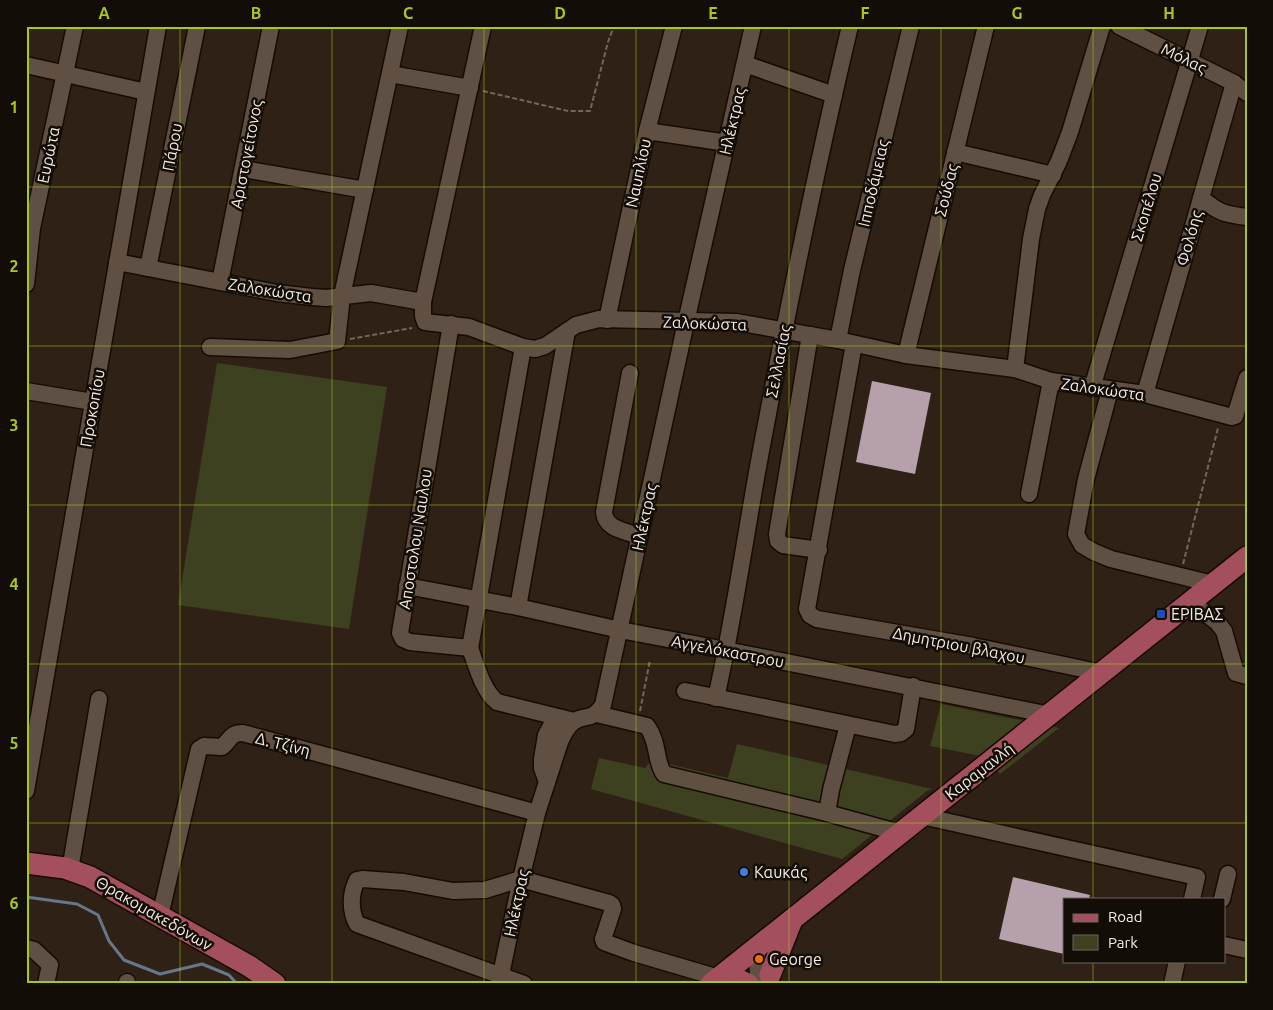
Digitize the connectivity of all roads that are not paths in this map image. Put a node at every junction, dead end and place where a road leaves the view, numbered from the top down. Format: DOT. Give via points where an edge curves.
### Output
graph roads {
  1 [pos="75,26"];
  2 [pos="158,26"];
  3 [pos="197,26"];
  4 [pos="272,26"];
  5 [pos="400,26"];
  6 [pos="484,26"];
  7 [pos="674,26"];
  8 [pos="753,26"];
  9 [pos="850,26"];
  10 [pos="911,26"];
  11 [pos="986,26"];
  12 [pos="1102,26"];
  13 [pos="1119,26"];
  14 [pos="1200,26"];
  15 [pos="1190,61"];
  16 [pos="745,64"];
  17 [pos="26,65"];
  18 [pos="65,73"];
  19 [pos="390,74"];
  20 [pos="470,88"];
  21 [pos="1240,88"];
  22 [pos="146,92"];
  23 [pos="834,95"];
  24 [pos="647,131"];
  25 [pos="727,143"];
  26 [pos="955,152"];
  27 [pos="243,169"];
  28 [pos="1053,175"];
  29 [pos="365,190"];
  30 [pos="1201,198"];
  31 [pos="1247,217"];
  32 [pos="117,262"];
  33 [pos="148,268"];
  34 [pos="220,282"];
  35 [pos="26,284"];
  36 [pos="342,296"];
  37 [pos="423,302"];
  38 [pos="608,320"];
  39 [pos="686,322"];
  40 [pos="451,324"];
  41 [pos="784,330"];
  42 [pos="567,331"];
  43 [pos="810,335"];
  44 [pos="838,340"];
  45 [pos="854,344"];
  46 [pos="210,347"];
  47 [pos="523,347"];
  48 [pos="906,355"];
  49 [pos="1015,369"];
  50 [pos="630,373"];
  51 [pos="1247,378"];
  52 [pos="1051,381"];
  53 [pos="1092,388"];
  54 [pos="1110,390"];
  55 [pos="26,391"];
  56 [pos="1145,394"];
  57 [pos="93,402"];
  58 [pos="1029,494"];
  59 [pos="639,536"];
  60 [pos="819,550"];
  61 [pos="1247,557"];
  62 [pos="1213,584"];
  63 [pos="407,586"];
  64 [pos="478,600"];
  65 [pos="1190,602"];
  66 [pos="518,607"];
  67 [pos="620,630"];
  68 [pos="470,648"];
  69 [pos="726,650"];
  70 [pos="1102,673"];
  71 [pos="1247,676"];
  72 [pos="912,686"];
  73 [pos="685,691"];
  74 [pos="716,698"];
  75 [pos="99,699"];
  76 [pos="597,714"];
  77 [pos="1050,715"];
  78 [pos="568,720"];
  79 [pos="848,725"];
  80 [pos="26,791"];
  81 [pos="537,813"];
  82 [pos="828,813"];
  83 [pos="922,816"];
  84 [pos="900,833"];
  85 [pos="26,863"];
  86 [pos="70,870"];
  87 [pos="1228,874"];
  88 [pos="521,879"];
  89 [pos="1192,898"];
  90 [pos="1222,898"];
  91 [pos="160,916"];
  92 [pos="793,917"];
  93 [pos="1226,945"];
  94 [pos="756,947"];
  95 [pos="26,948"];
  96 [pos="1247,950"];
  97 [pos="1177,962"];
  98 [pos="500,980"];
  99 [pos="715,981"];
  100 [pos="766,981"];
  101 [pos="46,984"];
  102 [pos="275,984"];
  103 [pos="524,984"];
  104 [pos="748,984"];
  105 [pos="1172,984"];
  1 -- 18 [label="street, Ευρώτα"];
  2 -- 22 [label="street, Προκοπίου"];
  3 -- 33 [label="street, Πάρου"];
  4 -- 27 [label="street, Αριστογείτονος"];
  5 -- 19 [label="street"];
  6 -- 20 [label="street"];
  7 -- 24 [label="street, Ναυπλίου"];
  8 -- 16 [label="street, Ηλέκτρας"];
  9 -- 23 [label="street, Σελλασίας"];
  10 -- 44 [label="street, Ιπποδάμειας"];
  11 -- 26 [label="street, Σούδας"];
  12 -- 28 [label="street" via="1070,132"];
  13 -- 15 [label="street, Μόλας"];
  14 -- 15 [label="street, Σκοπέλου"];
  15 -- 21 [label="street, Μόλας"];
  15 -- 53 [label="street, Σκοπέλου"];
  16 -- 23 [label="street"];
  16 -- 25 [label="street, Ηλέκτρας"];
  17 -- 18 [label="street"];
  18 -- 22 [label="street"];
  18 -- 35 [label="street, Ευρώτα" via="32,228"];
  19 -- 20 [label="street"];
  19 -- 29 [label="street"];
  20 -- 37 [label="street"];
  21 -- 30 [label="street, Φολόης"];
  22 -- 32 [label="street, Προκοπίου"];
  23 -- 41 [label="street, Σελλασίας"];
  24 -- 25 [label="street"];
  24 -- 38 [label="street, Ναυπλίου"];
  25 -- 39 [label="street, Ηλέκτρας"];
  26 -- 28 [label="street"];
  26 -- 48 [label="street, Σούδας"];
  27 -- 29 [label="street"];
  27 -- 34 [label="street, Αριστογείτονος"];
  28 -- 49 [label="street" via="1037,209 1031,239"];
  29 -- 36 [label="street"];
  30 -- 31 [label="street" via="1215,210"];
  30 -- 56 [label="street, Φολόης"];
  32 -- 33 [label="street, Ζαλοκώστα"];
  32 -- 57 [label="street, Προκοπίου"];
  33 -- 34 [label="street, Ζαλοκώστα"];
  34 -- 36 [label="street, Ζαλοκώστα" via="312,297"];
  36 -- 37 [label="street, Ζαλοκώστα" via="370,293"];
  36 -- 46 [label="street" via="337,341 290,350"];
  37 -- 40 [label="street, Ζαλοκώστα" via="425,322"];
  38 -- 39 [label="street, Ζαλοκώστα"];
  38 -- 42 [label="street, Ζαλοκώστα" via="576,325"];
  39 -- 41 [label="street, Ζαλοκώστα" via="726,321"];
  39 -- 59 [label="street, Ηλέκτρας"];
  40 -- 47 [label="street, Ζαλοκώστα" via="486,332"];
  40 -- 63 [label="street, Αποστολου Ναυλου"];
  41 -- 43 [label="street, Ζαλοκώστα"];
  41 -- 69 [label="street, Σελλασίας"];
  42 -- 47 [label="street, Ζαλοκώστα" via="545,346 535,349"];
  42 -- 66 [label="street"];
  43 -- 44 [label="street, Ζαλοκώστα"];
  43 -- 60 [label="street" via="777,534 783,545"];
  44 -- 45 [label="street, Ζαλοκώστα"];
  45 -- 48 [label="street, Ζαλοκώστα"];
  45 -- 60 [label="street"];
  47 -- 64 [label="street"];
  48 -- 49 [label="street, Ζαλοκώστα"];
  49 -- 52 [label="street, Ζαλοκώστα"];
  50 -- 59 [label="street" via="604,519 609,525"];
  51 -- 56 [label="street, Ζαλοκώστα" via="1228,415"];
  52 -- 53 [label="street, Ζαλοκώστα"];
  52 -- 58 [label="street"];
  53 -- 54 [label="street, Ζαλοκώστα"];
  54 -- 56 [label="street, Ζαλοκώστα"];
  54 -- 62 [label="street" via="1086,479 1076,534 1082,545 1112,559"];
  55 -- 57 [label="street"];
  57 -- 80 [label="street, Προκοπίου"];
  59 -- 67 [label="street, Ηλέκτρας"];
  60 -- 70 [label="street, Δημητριου βλαχου" via="808,609 810,615"];
  61 -- 62 [label="main road, Καραμανλή"];
  62 -- 65 [label="main road, Καραμανλή"];
  63 -- 64 [label="street, Αγγελόκαστρου"];
  63 -- 68 [label="street, Αποστολου Ναυλου" via="400,633 404,639"];
  64 -- 66 [label="street, Αγγελόκαστρου"];
  64 -- 68 [label="street"];
  65 -- 70 [label="main road, Καραμανλή"];
  65 -- 71 [label="street" via="1224,631 1236,673"];
  66 -- 67 [label="street, Αγγελόκαστρου"];
  67 -- 69 [label="street, Αγγελόκαστρου"];
  67 -- 76 [label="street, Ηλέκτρας" via="603,705"];
  68 -- 78 [label="street" via="478,671 497,702"];
  69 -- 72 [label="street, Αγγελόκαστρου"];
  69 -- 74 [label="street, Σελλασίας"];
  70 -- 77 [label="main road, Καραμανλή"];
  72 -- 77 [label="street, Αγγελόκαστρου"];
  72 -- 79 [label="street" via="906,729 901,733"];
  73 -- 74 [label="street"];
  74 -- 79 [label="street"];
  75 -- 86 [label="street"];
  76 -- 78 [label="street"];
  76 -- 82 [label="street" via="647,726 664,774"];
  77 -- 83 [label="main road, Καραμανλή"];
  78 -- 81 [label="street, Ηλέκτρας"];
  79 -- 82 [label="street"];
  81 -- 88 [label="street, Ηλέκτρας"];
  81 -- 91 [label="street, Δ. Τζίνη" via="236,733 222,748 199,748"];
  82 -- 84 [label="street"];
  83 -- 84 [label="main road, Καραμανλή"];
  83 -- 89 [label="street" via="1197,877"];
  84 -- 92 [label="main road, Καραμανλή"];
  85 -- 86 [label="main road, Θρακομακεδόνων"];
  86 -- 91 [label="main road, Θρακομακεδόνων" via="90,877"];
  87 -- 90 [label="street"];
  88 -- 98 [label="street, Ηλέκτρας"];
  88 -- 98 [label="street" via="478,890 453,891 404,882 362,879 357,880 354,886 353,917 357,924"];
  88 -- 99 [label="street" via="612,905 603,939 608,945"];
  91 -- 102 [label="main road, Θρακομακεδόνων"];
  92 -- 94 [label="main road, Καραμανλή"];
  92 -- 100 [label="main road"];
  93 -- 96 [label="street"];
  94 -- 99 [label="main road, Καραμανλή"];
  94 -- 100 [label="street"];
  95 -- 101 [label="street" via="34,950 50,965"];
  97 -- 105 [label="street"];
  98 -- 103 [label="street"];
  99 -- 104 [label="main road" via="739,980"];
}
